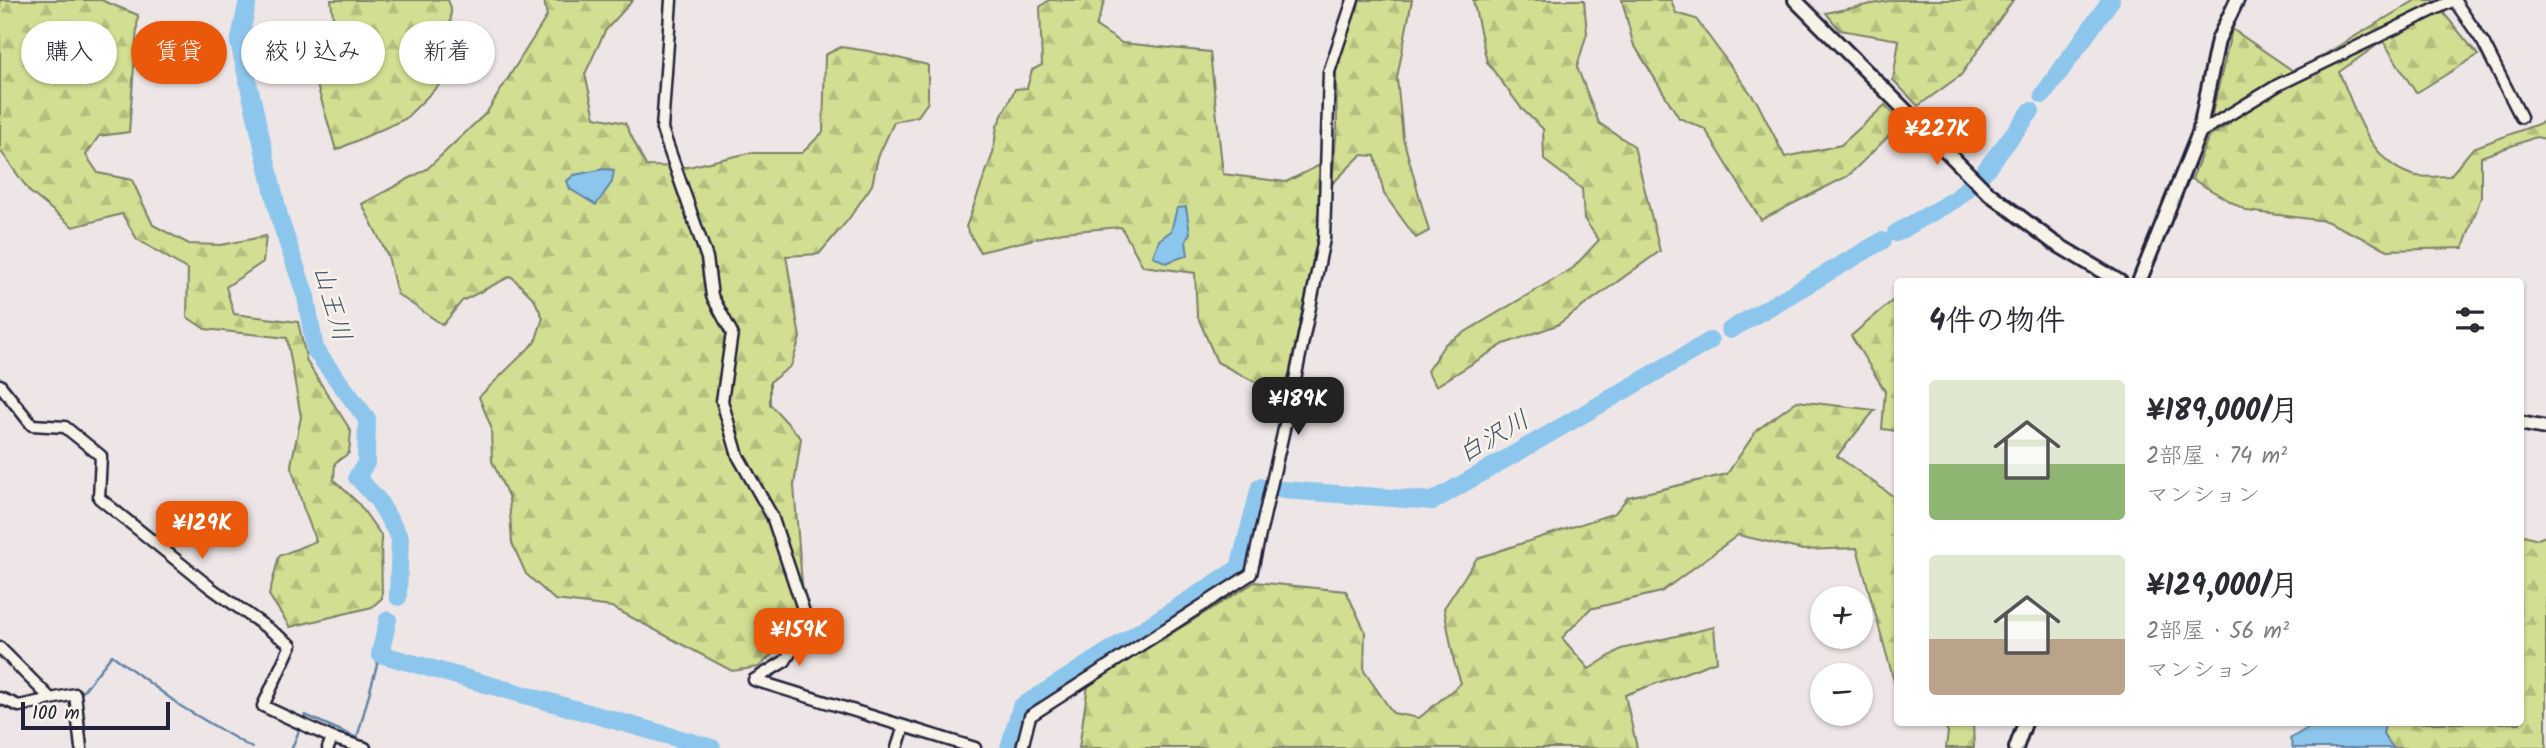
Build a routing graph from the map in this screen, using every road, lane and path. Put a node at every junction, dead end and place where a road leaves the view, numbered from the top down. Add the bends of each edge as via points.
1 (671, 0) edge
2 (1353, 0) edge
3 (1796, 0) edge
4 (2237, 0) edge
5 (2454, 0) edge
6 (2521, 117) dead end
7 (2199, 133) junction
8 (2113, 278) edge
9 (2141, 278) edge
10 (0, 385) edge
11 (2524, 423) edge
12 (2546, 428) edge
13 (0, 648) edge
14 (0, 698) edge
15 (51, 699) junction
16 (904, 726) junction
17 (2024, 726) edge
18 (330, 743) edge
19 (81, 748) edge
20 (365, 748) edge
21 (897, 748) edge
22 (975, 748) edge
23 (1022, 748) edge
24 (2016, 748) edge

1 - 16 street via 662,129 707,258 712,296 732,333 722,401 738,456 772,516 808,624 785,661 754,680
2 - 23 street via 1329,72 1324,239 1251,574 1030,716
3 - 8 street via 1986,191 2053,242
4 - 7 street via 2218,40
5 - 6 street via 2483,42
5 - 7 street via 2278,85
7 - 9 street
10 - 18 street via 32,425 65,427 101,456 99,498 290,645 263,706
11 - 12 street
13 - 15 street
14 - 15 street via 19,706
15 - 19 street via 75,694
16 - 21 street
16 - 22 street
17 - 24 street
18 - 20 street

